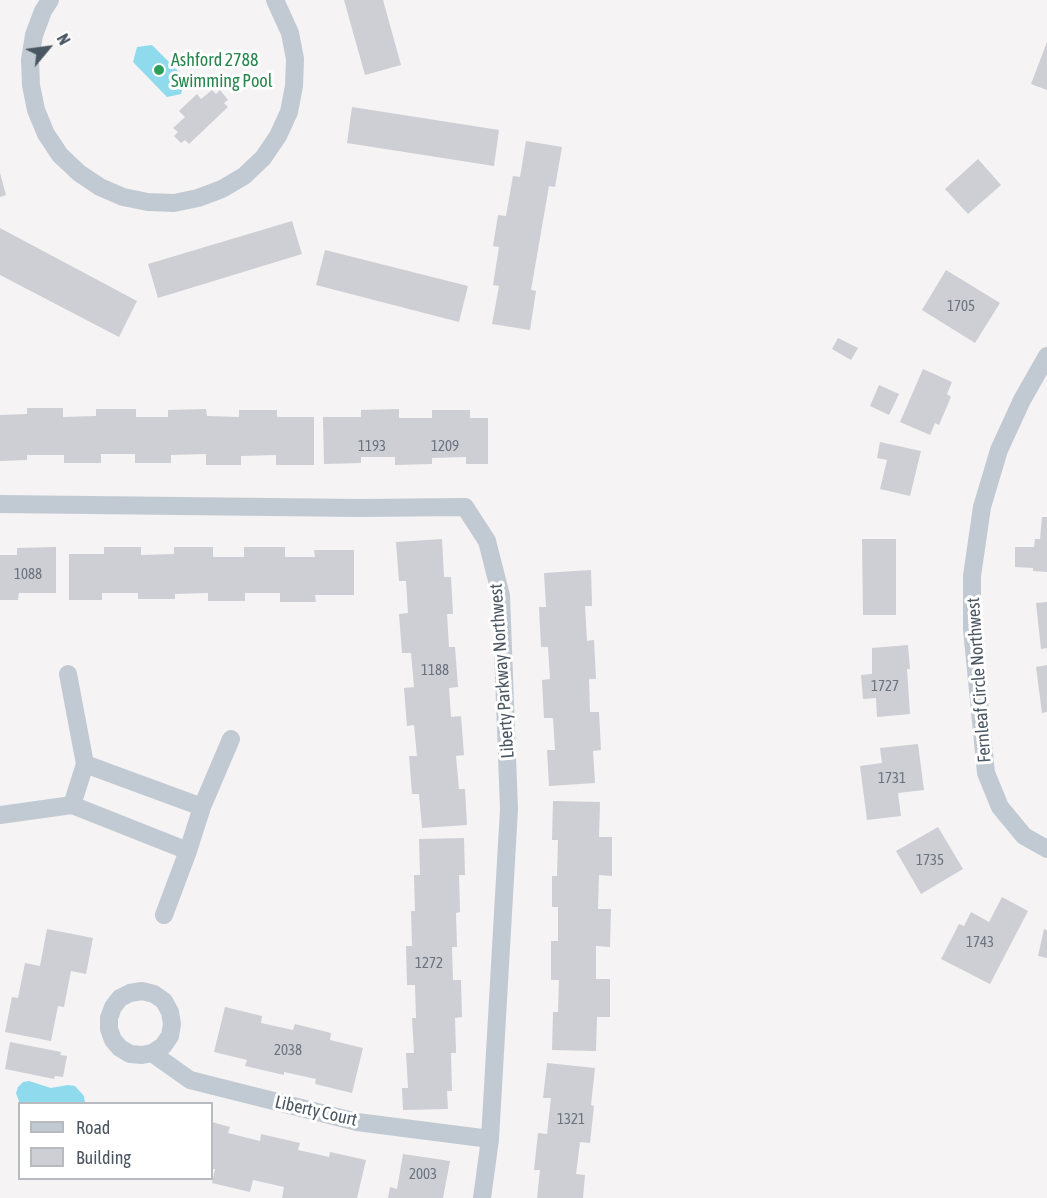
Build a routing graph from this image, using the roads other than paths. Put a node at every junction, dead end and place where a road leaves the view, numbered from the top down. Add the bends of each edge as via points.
1 (50, 0) edge
2 (275, 0) edge
3 (1047, 356) edge
4 (0, 504) edge
5 (68, 674) dead end
6 (231, 739) dead end
7 (86, 764) junction
8 (72, 805) junction
9 (202, 807) junction
10 (0, 815) edge
11 (1047, 849) edge
12 (188, 851) junction
13 (164, 915) dead end
14 (152, 1053) dead end
15 (490, 1139) junction
16 (482, 1198) edge

1 - 2 street via 34,35 30,60 34,102 46,134 66,161 100,187 132,199 174,203 222,189 244,176 278,136 291,104 295,59 290,33
3 - 11 street, Fernleaf Circle Northwest via 999,450 982,507 972,576 972,629 986,773 1000,807 1024,836
4 - 15 street, Liberty Parkway Northwest via 465,507 488,541 501,596 509,809
5 - 7 street
6 - 9 street
7 - 8 street
7 - 9 street
8 - 10 street
8 - 12 street
9 - 12 street
12 - 13 street
14 - 15 street, Liberty Court via 190,1080 357,1122
15 - 16 street, Liberty Parkway Northwest

